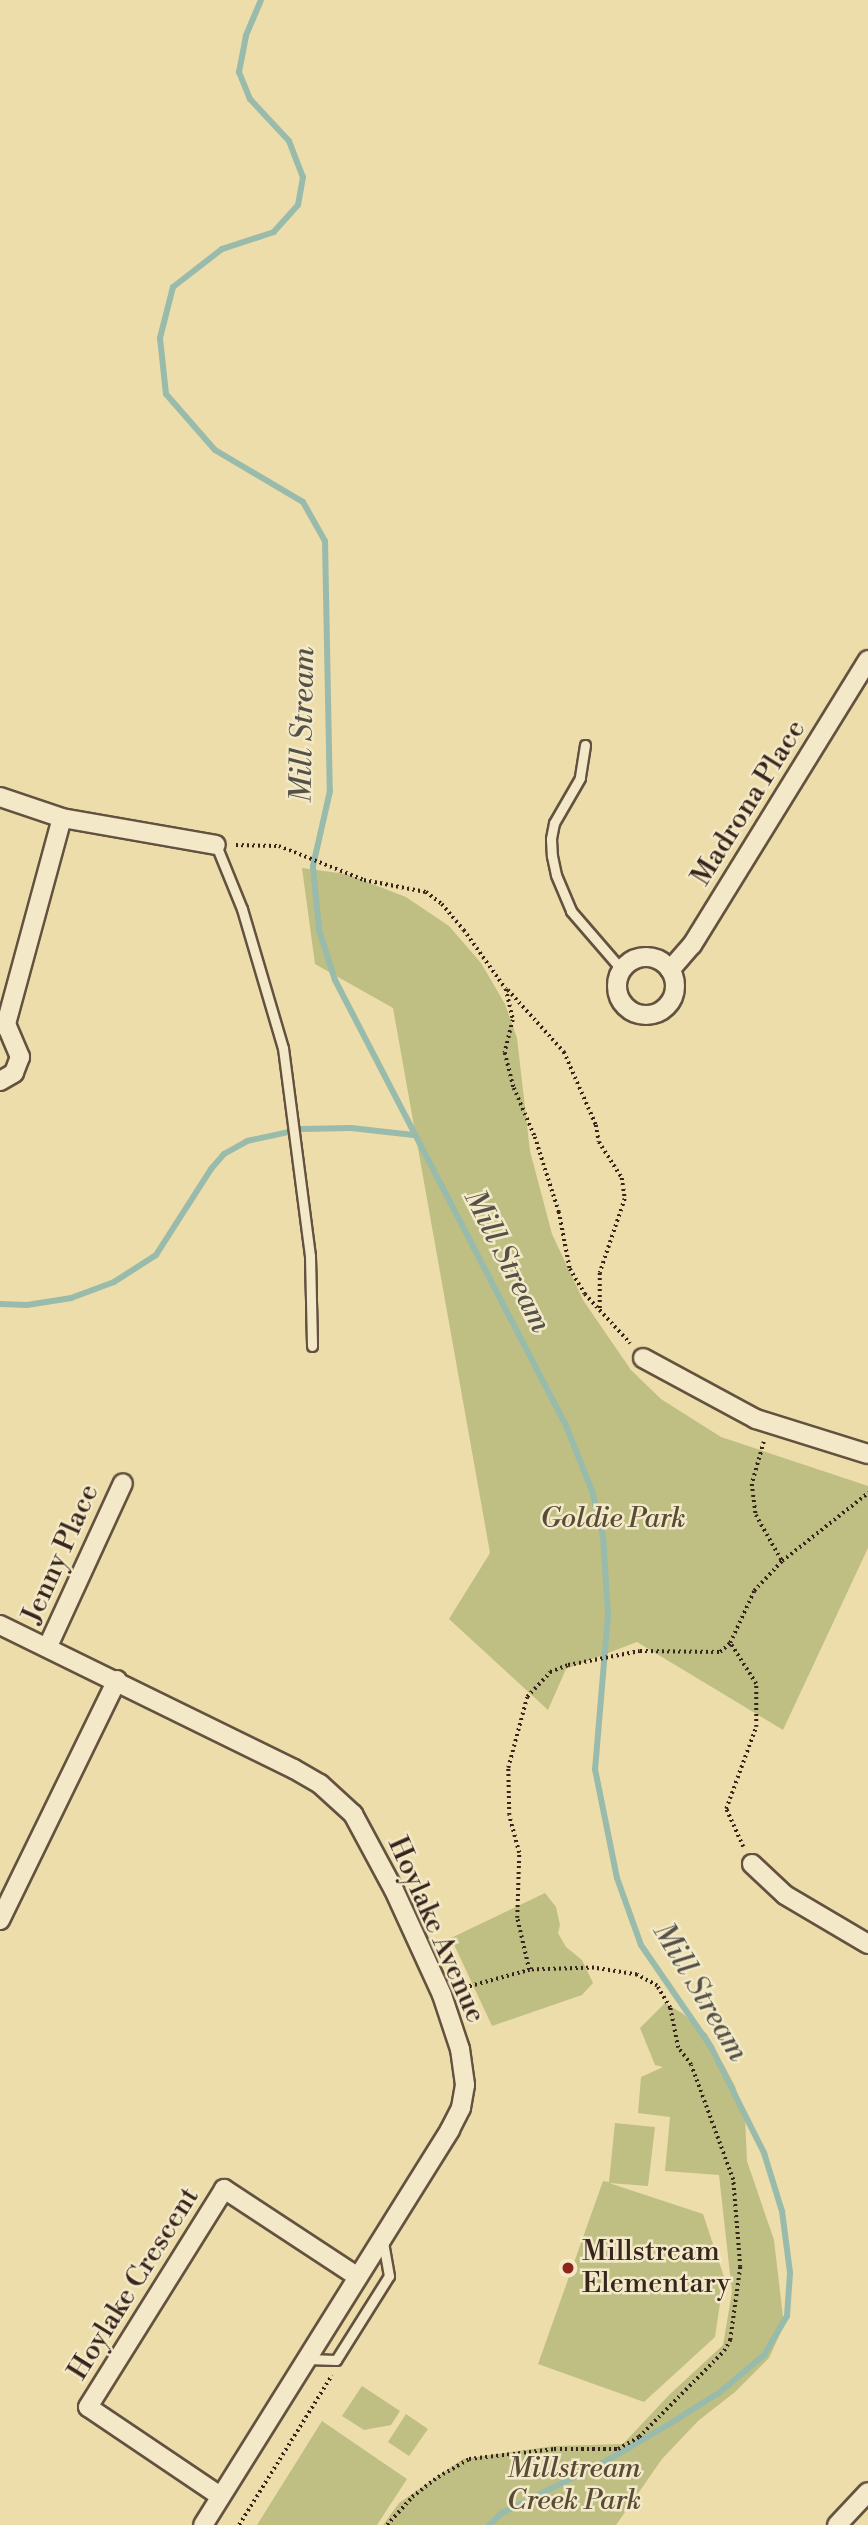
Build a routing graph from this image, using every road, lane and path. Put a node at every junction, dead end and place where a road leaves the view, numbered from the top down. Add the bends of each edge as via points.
1 (868, 660) edge
2 (862, 684) edge
3 (585, 746) dead end
4 (0, 797) edge
5 (62, 818) junction
6 (216, 845) junction
7 (622, 970) junction
8 (670, 970) junction
9 (506, 989) junction
10 (3, 1024) edge
11 (0, 1082) edge
12 (600, 1309) junction
13 (312, 1346) dead end
14 (643, 1358) joint
15 (771, 1424) junction
16 (868, 1454) edge
17 (123, 1483) dead end
18 (868, 1493) edge
19 (782, 1561) junction
20 (0, 1625) edge
21 (730, 1643) junction
22 (48, 1646) junction
23 (117, 1680) junction
24 (752, 1864) joint
25 (0, 1920) edge
26 (868, 1944) edge
27 (529, 1970) junction
28 (457, 1989) dead end
29 (383, 2238) junction
30 (358, 2277) junction
31 (307, 2359) junction
32 (336, 2360) junction
33 (868, 2492) edge
34 (220, 2496) junction
35 (202, 2525) edge
36 (239, 2525) edge
37 (387, 2525) edge
38 (836, 2525) edge

1 - 2 street, Madrona Place
2 - 8 street, Madrona Place via 692,944
3 - 7 lane via 580,778 555,823 552,856 571,911
4 - 5 street
5 - 6 street
5 - 10 street
6 - 9 path via 279,846 364,880 426,892 442,904
6 - 13 lane via 242,909 283,1048 310,1256
7 - 8 street via 632,960 646,957
7 - 8 street via 617,983 619,997 639,1015 653,1015 665,1008 675,983
9 - 12 path via 513,1020 505,1053 514,1088 559,1212 570,1269
9 - 12 path via 564,1052 599,1142 622,1178 625,1199 600,1273
10 - 11 street via 20,1058 13,1073
12 - 14 path
14 - 15 street
15 - 16 street
15 - 19 path via 752,1484 756,1515
17 - 22 street, Jenny Place
18 - 19 path
19 - 21 path via 754,1591
20 - 22 street, Hoylake Avenue
21 - 24 path via 756,1684 756,1727 726,1809
21 - 27 path via 720,1652 640,1651 568,1665 550,1672 527,1697 508,1768 509,1815 519,1853 517,1918
22 - 23 street, Hoylake Avenue
23 - 25 street
23 - 29 street, Hoylake Avenue via 320,1784 353,1814 394,1889 442,1994 460,2049 465,2085 450,2130
24 - 26 street via 785,1895
27 - 28 path
27 - 37 path via 594,1969 637,1975 657,1986 670,2008 678,2048 691,2065 733,2180 740,2267 730,2340 639,2437 618,2449 554,2449 469,2459 412,2497
29 - 30 street, Hoylake Avenue
29 - 32 lane via 389,2276
30 - 31 street, Hoylake Avenue
30 - 34 street, Hoylake Crescent via 225,2189 210,2212 88,2407
31 - 32 lane
31 - 34 street, Hoylake Avenue
32 - 36 path via 333,2374
33 - 38 street
34 - 35 street, Hoylake Avenue

